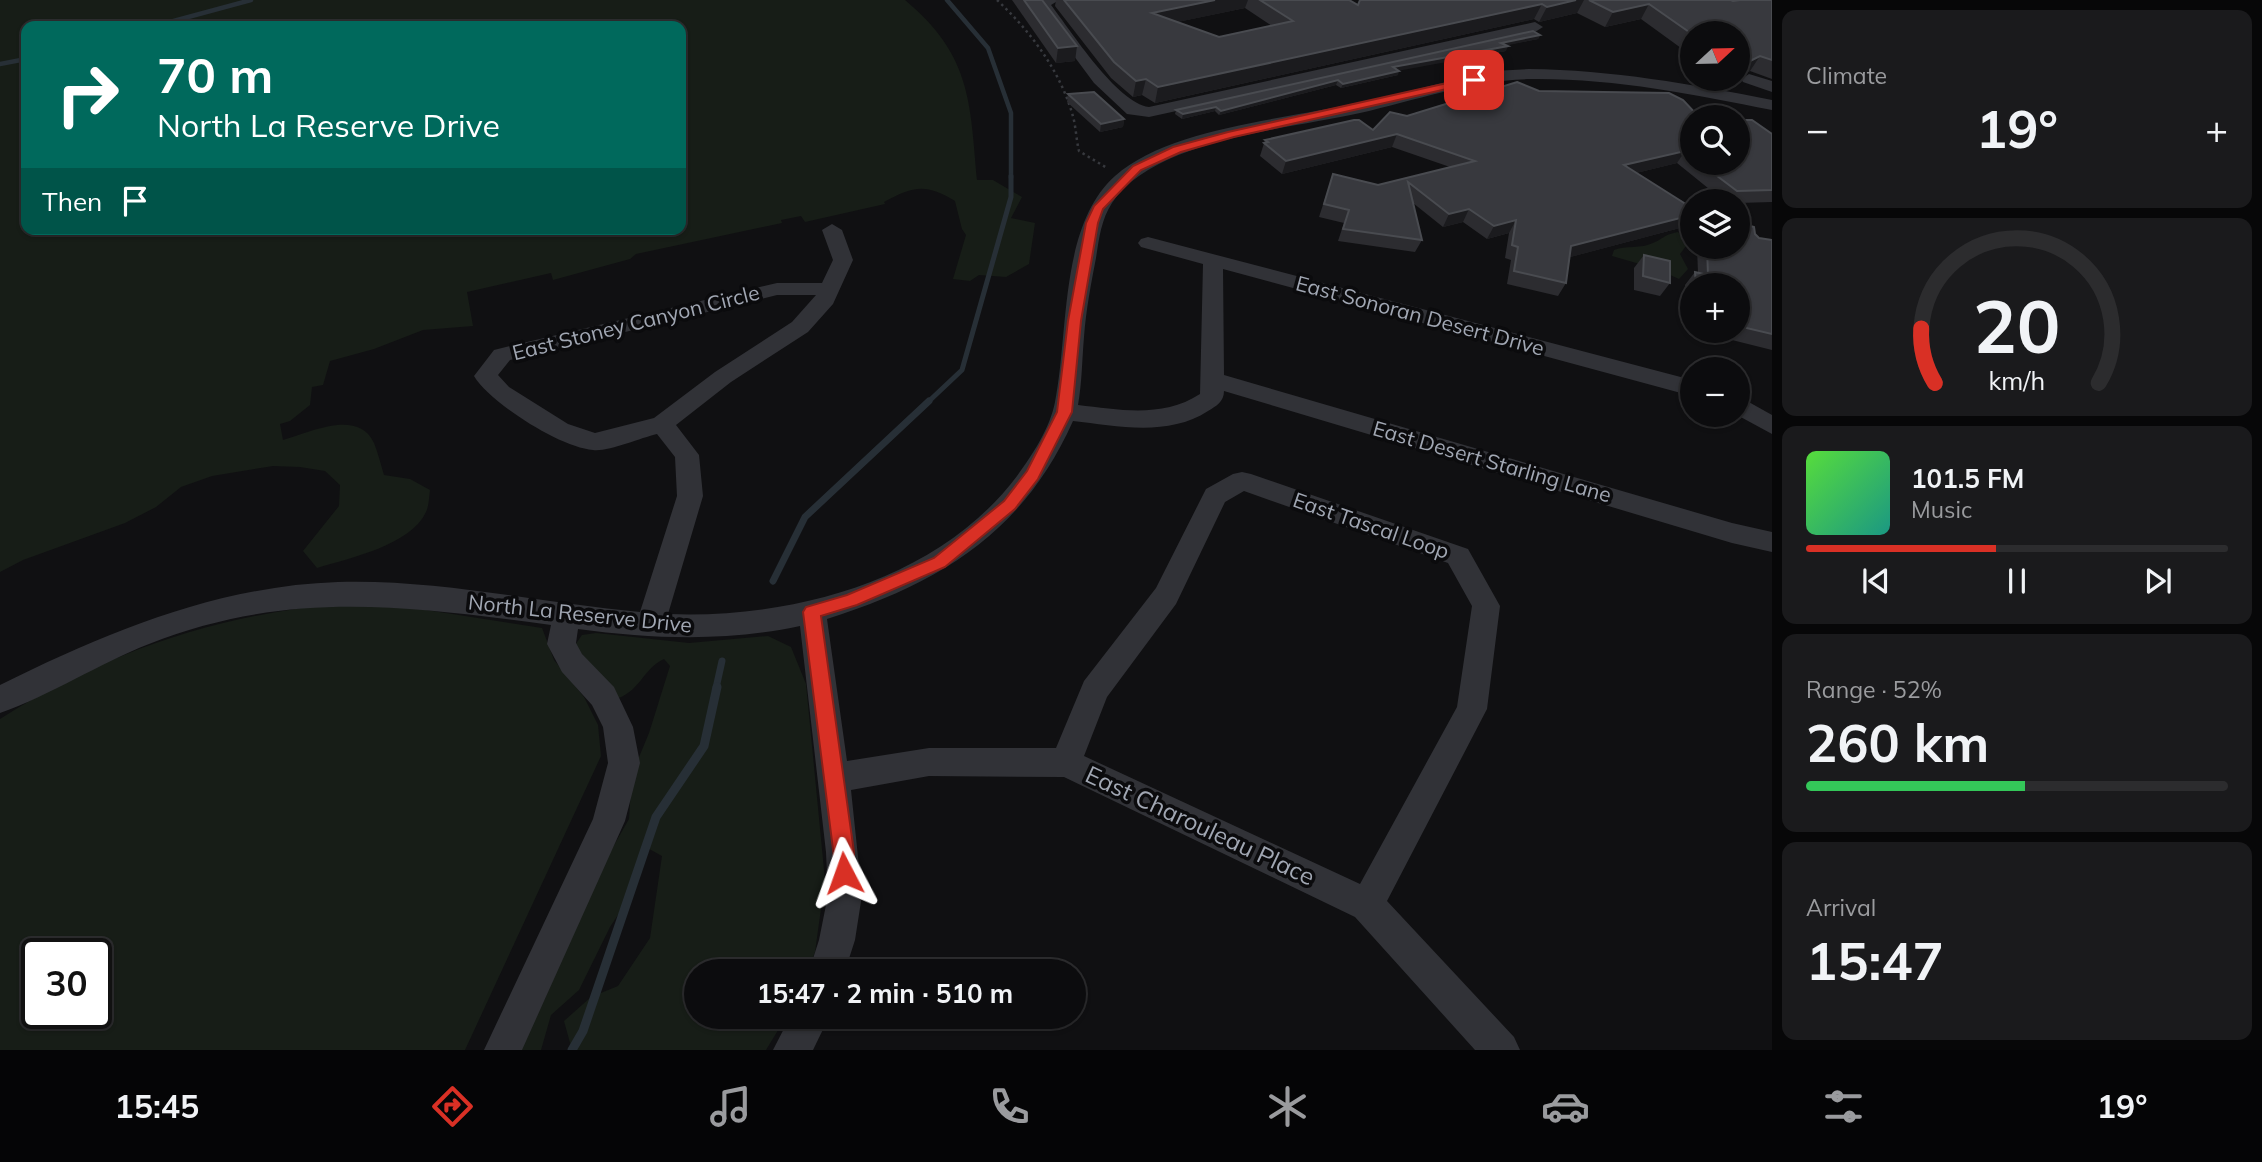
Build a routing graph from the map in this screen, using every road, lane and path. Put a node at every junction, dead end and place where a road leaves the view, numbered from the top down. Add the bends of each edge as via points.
1 (997, 0) edge
2 (1052, 0) edge
3 (1535, 27) edge
4 (1750, 80) edge
5 (1770, 103) edge
6 (1115, 170) dead end
7 (832, 230) dead end
8 (1148, 243) dead end
9 (1213, 261) junction
10 (827, 289) junction
11 (1213, 380) junction
12 (1680, 385) edge
13 (1065, 412) junction
14 (1750, 412) edge
15 (662, 424) junction
16 (1772, 426) edge
17 (1772, 542) edge
18 (812, 612) junction
19 (567, 616) junction
20 (651, 624) junction
21 (0, 700) edge
22 (1066, 763) junction
23 (834, 779) junction
24 (1367, 905) junction
25 (831, 959) edge
26 (804, 1029) edge
27 (503, 1050) edge
28 (792, 1050) edge
29 (1501, 1050) edge

1 - 6 path via 1029,32 1056,73 1073,117 1079,150
2 - 3 street via 1041,2 1100,80 1133,110 1149,111
4 - 5 street
5 - 13 street, North La Reserve Drive via 1589,74 1537,72 1454,84 1177,149 1137,168 1098,208 1074,321
7 - 10 street, East Stoney Canyon Circle via 843,260
8 - 9 street, East Sonoran Desert Drive
9 - 11 street
9 - 12 street, East Sonoran Desert Drive
10 - 15 street, East Stoney Canyon Circle via 822,304 800,327
10 - 15 street, East Stoney Canyon Circle via 777,289 502,355 485,376 501,393 558,430 594,442
11 - 13 street via 1212,397 1200,407 1163,420
11 - 17 street, East Desert Starling Lane
13 - 18 street, North La Reserve Drive via 1033,475 977,534 940,562
14 - 16 street
15 - 20 street via 687,455 690,496
18 - 20 street, North La Reserve Drive via 737,625
18 - 23 street
19 - 20 street, North La Reserve Drive
19 - 21 street, North La Reserve Drive via 422,596 287,597 149,631
19 - 27 street via 561,644 603,696 618,727 624,762 609,821
22 - 23 street, East Charouleau Place via 929,762
22 - 24 street, East Charouleau Place
22 - 24 street, East Tascal Loop via 1095,690 1166,596 1215,496 1242,481 1458,556 1486,606 1472,709
23 - 25 street via 845,895
24 - 29 street, East Charouleau Place
26 - 28 street

